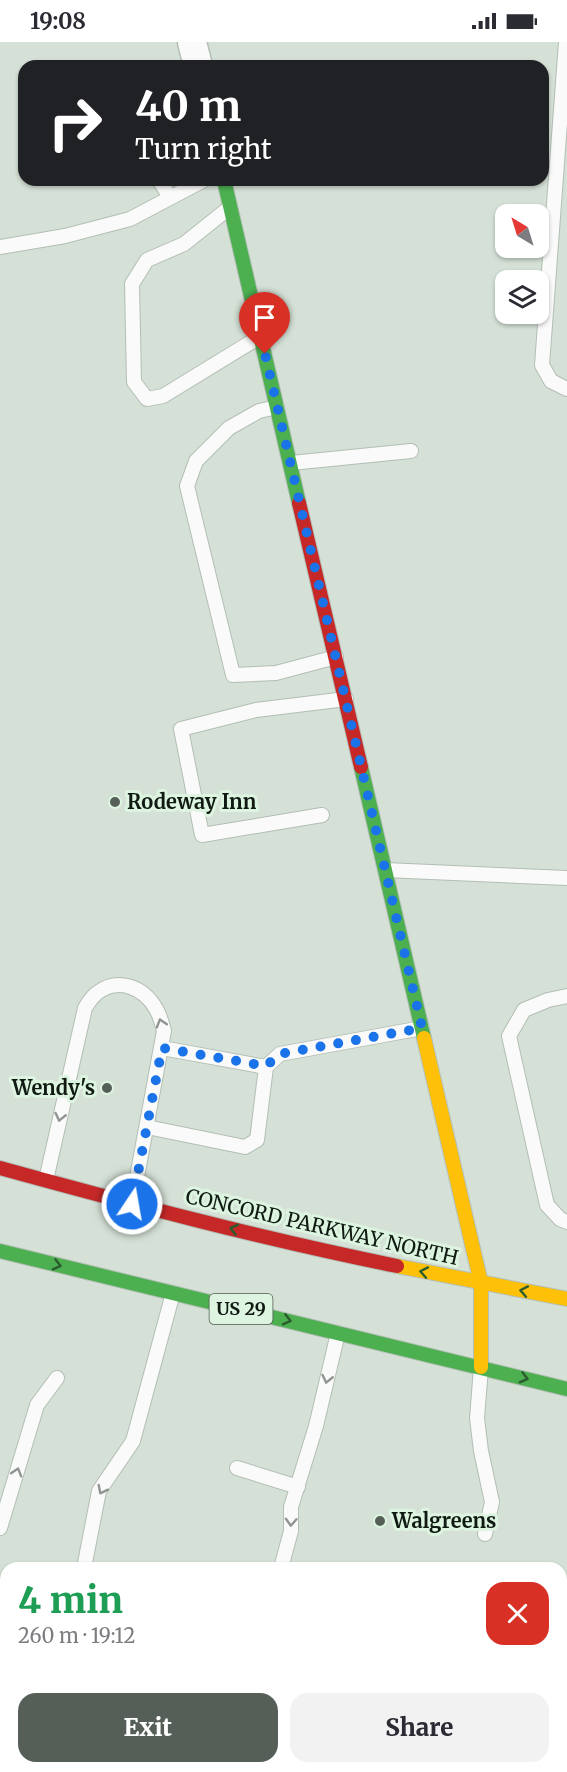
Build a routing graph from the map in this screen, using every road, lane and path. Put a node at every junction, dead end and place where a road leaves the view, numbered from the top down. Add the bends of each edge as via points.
1 (192, 42) edge
2 (566, 42) edge
3 (196, 60) edge
4 (163, 186) edge
5 (192, 186) edge
6 (226, 186) edge
7 (170, 197) junction
8 (231, 207) junction
9 (0, 247) edge
10 (261, 336) junction
11 (567, 389) edge
12 (277, 407) junction
13 (411, 451) dead end
14 (290, 463) junction
15 (336, 657) junction
16 (346, 699) junction
17 (322, 815) dead end
18 (385, 870) junction
19 (567, 878) edge
20 (567, 996) edge
21 (422, 1028) junction
22 (162, 1048) junction
23 (266, 1066) junction
24 (147, 1127) junction
25 (0, 1168) edge
26 (45, 1181) junction
27 (132, 1204) junction
28 (567, 1222) edge
29 (0, 1251) edge
30 (481, 1283) junction
31 (173, 1293) junction
32 (567, 1299) edge
33 (338, 1333) junction
34 (482, 1367) junction
35 (57, 1378) dead end
36 (567, 1389) edge
37 (237, 1468) dead end
38 (298, 1487) junction
39 (0, 1528) edge
40 (485, 1534) dead end
41 (85, 1562) edge
42 (282, 1562) edge
43 (567, 1684) edge
44 (567, 1692) edge

1 - 3 street
2 - 11 lane via 542,365 551,381
4 - 7 lane
5 - 7 lane
6 - 8 main road
7 - 9 lane via 130,219
8 - 10 main road
8 - 10 lane via 184,244 147,260 132,284 134,382 147,399 163,396
10 - 12 main road
12 - 14 main road
12 - 15 lane via 259,411 229,428 196,461 187,486 233,675 276,673
13 - 14 lane
14 - 15 main road
15 - 16 main road
16 - 17 lane via 256,710 181,729 201,835
16 - 18 main road
18 - 19 lane
18 - 21 main road
20 - 28 lane via 524,1010 509,1036 547,1205
21 - 23 lane via 280,1054
21 - 30 main road
22 - 23 lane
22 - 24 lane
22 -> 26 lane via 164,1031 157,1010 146,995 134,987 115,985 97,993 84,1008
23 - 24 lane via 257,1140 245,1147
24 - 27 lane
25 - 26 main road, CONCORD PARKWAY NORTH
26 - 27 main road, CONCORD PARKWAY NORTH
30 -> 27 main road, CONCORD PARKWAY NORTH via 327,1252
29 -> 31 main road, US 29
32 -> 30 main road, CONCORD PARKWAY NORTH
30 - 34 main road
31 -> 33 main road, US 29
31 -> 41 lane via 134,1441 99,1491
33 - 34 main road, US 29
33 -> 38 lane
34 -> 36 main road, US 29
34 - 40 lane via 477,1418 492,1502
39 -> 35 lane via 37,1405
37 - 38 lane
38 -> 42 lane
43 - 44 lane

